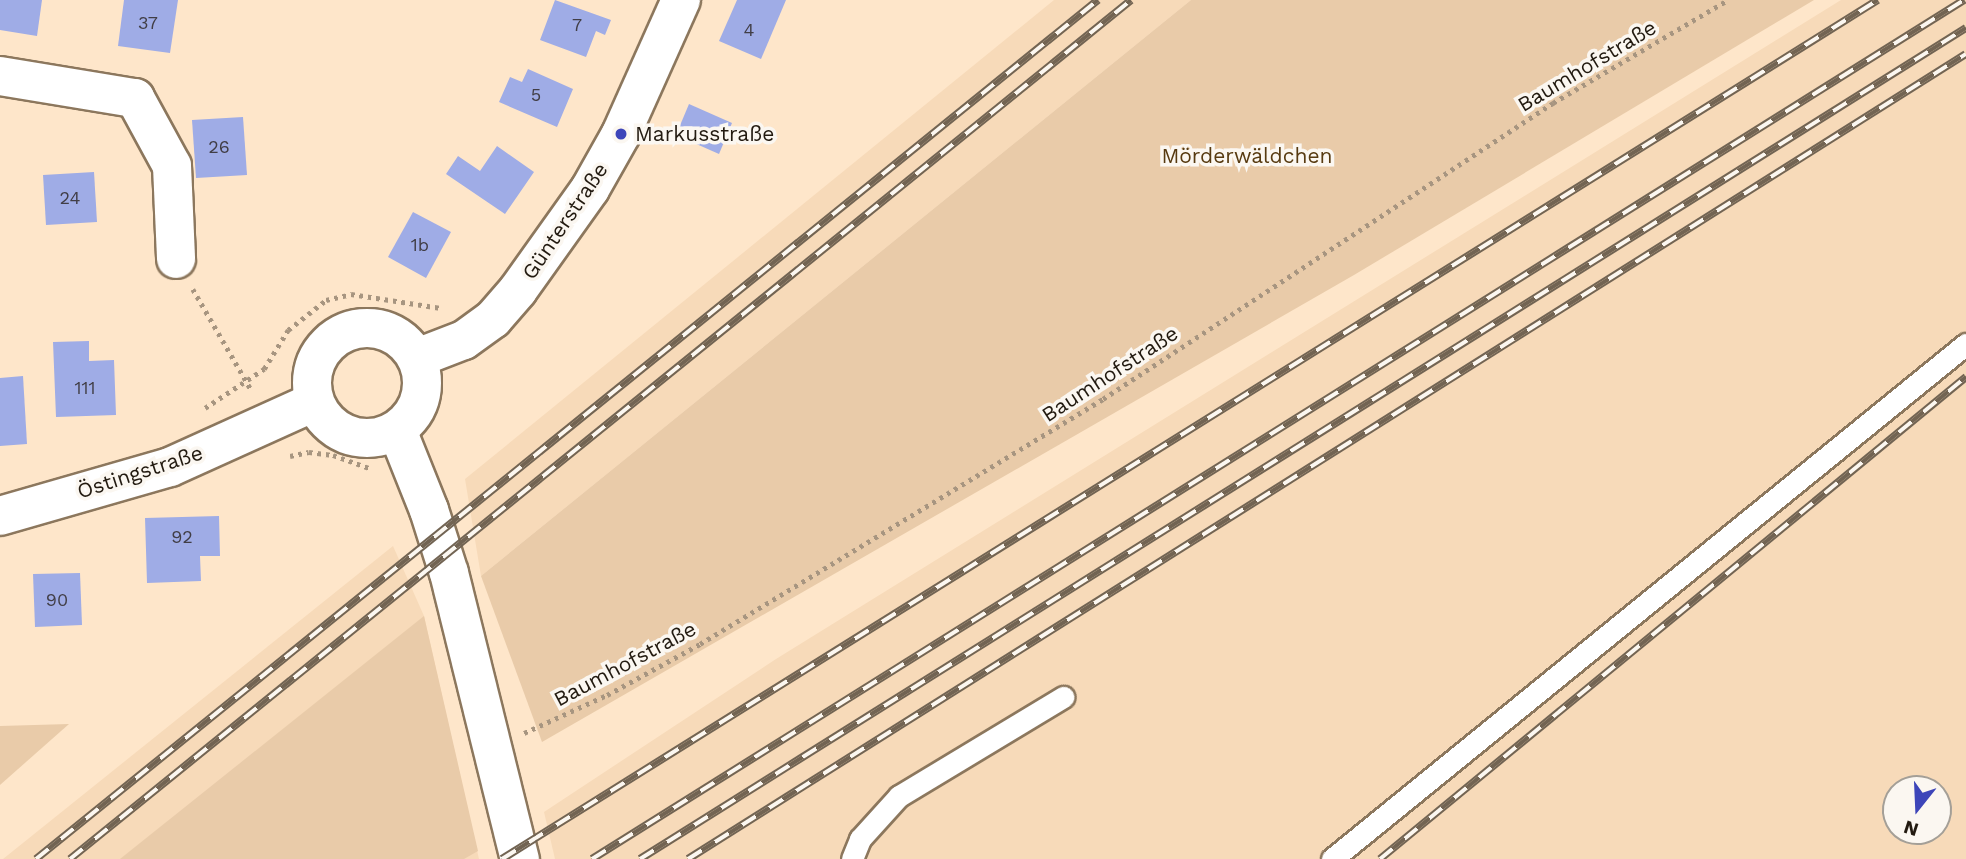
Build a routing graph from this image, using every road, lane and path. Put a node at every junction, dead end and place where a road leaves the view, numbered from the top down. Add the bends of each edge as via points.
1 (681, 0) edge
2 (1728, 0) edge
3 (0, 76) edge
4 (176, 259) joint
5 (464, 340) junction
6 (1966, 344) edge
7 (417, 358) junction
8 (246, 381) junction
9 (314, 402) junction
10 (270, 421) junction
11 (397, 430) junction
12 (374, 470) dead end
13 (0, 516) edge
14 (1063, 697) dead end
15 (493, 746) junction
16 (520, 859) edge
17 (852, 859) edge
18 (1332, 859) edge

1 - 5 street, Günterstraße via 642,90 590,188 518,290 493,319
2 - 15 path, Baumhofstraße via 1553,103 1103,399 724,630 607,695
3 - 4 street via 135,98 172,166
4 - 8 path
5 - 7 street, Günterstraße
5 - 8 path via 452,308 351,295 326,300 307,312 288,330 264,369
6 - 18 lane
7 - 9 street via 391,332 354,328 337,335 314,364
7 - 11 street via 423,390 410,419
8 - 10 path
9 - 10 street, Östingstraße
9 - 11 street via 334,428 349,435 373,437
10 - 12 path via 290,456 309,452 333,455
10 - 13 street, Östingstraße via 170,467
11 - 15 street via 449,573
14 - 17 lane via 899,796 860,839
15 - 16 street

